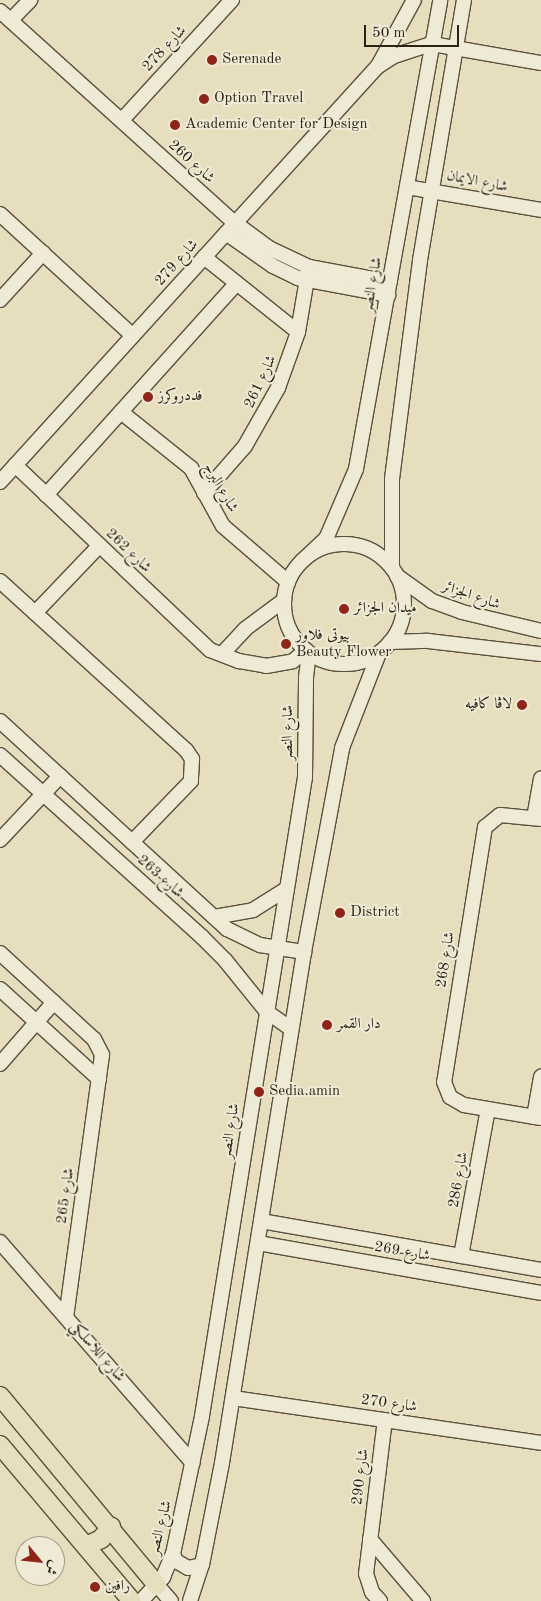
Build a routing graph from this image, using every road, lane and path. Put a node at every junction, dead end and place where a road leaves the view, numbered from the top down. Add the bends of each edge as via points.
1 (30, 0) edge
2 (232, 0) edge
3 (414, 0) edge
4 (440, 0) edge
5 (464, 0) edge
6 (0, 11) edge
7 (11, 20) junction
8 (432, 44) junction
9 (455, 49) junction
10 (541, 63) edge
11 (377, 67) junction
12 (122, 120) junction
13 (407, 187) junction
14 (433, 190) junction
15 (541, 210) edge
16 (0, 214) edge
17 (231, 228) junction
18 (43, 253) junction
19 (204, 257) junction
20 (308, 274) junction
21 (237, 283) junction
22 (389, 289) junction
23 (0, 300) edge
24 (298, 332) junction
25 (133, 336) junction
26 (121, 412) junction
27 (15, 465) junction
28 (0, 482) edge
29 (204, 492) junction
30 (46, 495) junction
31 (99, 546) junction
32 (302, 561) junction
33 (394, 572) junction
34 (0, 582) edge
35 (288, 582) junction
36 (284, 600) junction
37 (35, 613) junction
38 (541, 631) edge
39 (390, 642) junction
40 (307, 652) junction
41 (379, 653) junction
42 (222, 654) junction
43 (541, 654) edge
44 (0, 721) edge
45 (0, 755) edge
46 (60, 776) junction
47 (541, 779) edge
48 (43, 794) junction
49 (538, 818) edge
50 (0, 840) edge
51 (132, 842) junction
52 (287, 889) junction
53 (214, 917) junction
54 (277, 949) junction
55 (304, 952) junction
56 (0, 953) edge
57 (0, 989) edge
58 (54, 1002) junction
59 (267, 1012) junction
60 (36, 1022) junction
61 (292, 1029) junction
62 (0, 1064) edge
63 (541, 1077) edge
64 (99, 1079) junction
65 (488, 1109) junction
66 (538, 1117) edge
67 (261, 1221) junction
68 (0, 1242) edge
69 (258, 1243) junction
70 (462, 1256) junction
71 (541, 1270) edge
72 (541, 1292) edge
73 (66, 1317) junction
74 (0, 1396) edge
75 (233, 1398) junction
76 (385, 1420) junction
77 (541, 1443) edge
78 (0, 1445) edge
79 (193, 1463) junction
80 (112, 1527) junction
81 (370, 1539) junction
82 (86, 1546) junction
83 (173, 1554) junction
84 (202, 1565) junction
85 (157, 1585) junction
86 (132, 1601) edge
87 (141, 1601) edge
88 (171, 1601) edge
89 (190, 1601) edge
90 (380, 1601) edge
91 (422, 1601) edge

1 - 7 street
2 - 12 street, شارع 278
3 - 11 street, شارع 279
4 - 8 street, شارع النصر
5 - 9 street
6 - 7 street, شارع 260
7 - 12 street, شارع 260
8 - 9 street
8 - 11 street, شارع 279 via 394,56
8 - 13 street, شارع النصر
9 - 10 street
9 - 14 street
11 - 17 street, شارع 279
12 - 17 street, شارع 260
13 - 14 street, شارع الايمان
13 - 22 street, شارع النصر
14 - 15 street, شارع الايمان
14 - 33 street via 420,260 392,479
16 - 18 street
17 - 19 street, شارع 279
17 - 20 street, شارع 260
18 - 23 street
18 - 25 street
19 - 21 street
19 - 25 street, شارع 279
20 - 22 street, شارع 260
20 - 24 street, شارع 261
21 - 24 street
21 - 26 street
22 - 32 street, شارع النصر via 356,469 326,539
24 - 29 street, شارع 261 via 278,388 257,427 231,464
25 - 27 street, شارع 279
26 - 29 street, شارع البرج via 191,468
26 - 30 street
27 - 28 street, شارع 279
27 - 30 street, شارع 262
29 - 35 street, شارع البرج via 223,526
30 - 31 street, شارع 262
31 - 37 street
31 - 42 street, شارع 262 via 197,640
32 - 33 street via 316,551 348,544 380,555
32 - 35 street
33 - 38 street, شارع الجزائر via 432,601 462,612
33 - 39 street via 402,589 403,617
34 - 37 street
35 - 36 street
36 - 40 street via 286,619 293,636
36 - 42 street via 245,629
37 - 51 street via 186,750 192,759 191,781
39 - 41 street
39 - 43 street via 428,641
40 - 41 street via 326,661 344,664 362,661
40 - 42 street, شارع 262 via 293,661 266,666
40 - 52 street, شارع النصر via 305,777
41 - 55 street via 342,748
44 - 46 street, شارع 263
45 - 48 street, شارع 263
46 - 48 street
46 - 51 street, شارع 263
47 - 49 street, شارع 268
48 - 50 street
48 - 59 street, شارع 263 via 214,949
49 - 65 street, شارع 268 via 500,814 486,827 444,1082 450,1097 464,1105
51 - 53 street, شارع 263
52 - 53 street via 253,910
52 - 54 street, شارع النصر
53 - 54 street, شارع 263 via 243,939
54 - 55 street, شارع 263
54 - 59 street, شارع النصر
55 - 61 street
56 - 58 street, شارع 265
57 - 60 street
58 - 60 street
58 - 64 street, شارع 265 via 99,1046 102,1055
59 - 61 street, شارع 263
59 - 79 street, شارع النصر
60 - 62 street
60 - 64 street
61 - 67 street
63 - 66 street
64 - 73 street, شارع 265
65 - 66 street, شارع 268
65 - 70 street, شارع 286
67 - 69 street
67 - 70 street, شارع 269
68 - 73 street, شارع اللاسلكي
69 - 72 street, شارع 269
69 - 75 street
70 - 71 street, شارع 269
73 - 79 street, شارع اللاسلكي
74 - 80 main road
75 - 76 street, شارع 270
75 - 84 street
76 - 77 street, شارع 270
76 - 81 street, شارع 290
78 - 82 main road
79 - 83 street, شارع النصر
80 - 82 main road via 101,1539
80 - 85 main road
81 - 90 street, شارع 290 via 367,1583
81 - 91 street
82 - 86 main road
83 - 84 street via 176,1561 188,1568
83 - 85 street, شارع النصر
84 - 89 street
85 - 87 street, شارع النصر
85 - 88 street

